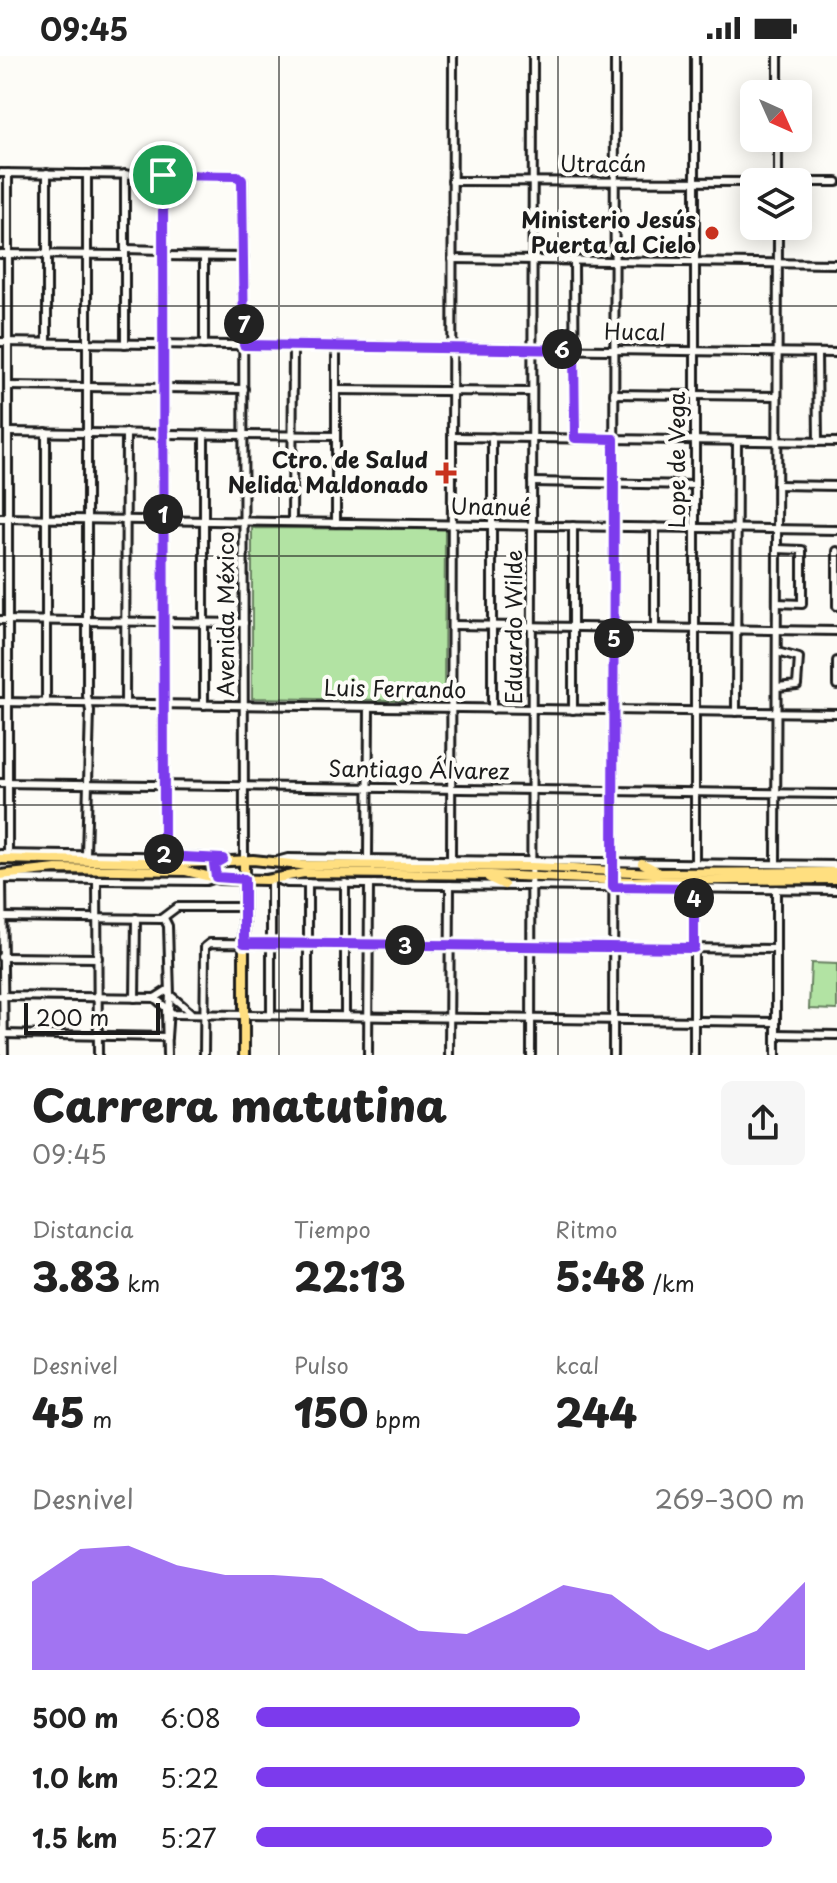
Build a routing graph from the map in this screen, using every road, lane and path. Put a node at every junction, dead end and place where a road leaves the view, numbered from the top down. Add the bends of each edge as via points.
1 (453, 56) edge
2 (533, 56) edge
3 (615, 56) edge
4 (695, 56) edge
5 (778, 56) edge
6 (778, 80) edge
7 (4, 173) edge
8 (47, 173) junction
9 (87, 174) junction
10 (125, 174) junction
11 (163, 175) junction
12 (452, 181) junction
13 (533, 181) junction
14 (615, 182) junction
15 (695, 182) junction
16 (740, 182) edge
17 (812, 182) edge
18 (837, 182) edge
19 (778, 240) edge
20 (125, 252) junction
21 (163, 253) junction
22 (4, 254) edge
23 (47, 254) junction
24 (87, 255) junction
25 (204, 257) junction
26 (244, 257) junction
27 (452, 259) junction
28 (533, 260) junction
29 (574, 261) junction
30 (615, 261) junction
31 (695, 262) junction
32 (778, 263) junction
33 (837, 264) edge
34 (4, 342) edge
35 (47, 343) junction
36 (87, 343) junction
37 (125, 344) junction
38 (163, 344) junction
39 (204, 345) junction
40 (244, 345) junction
41 (293, 346) junction
42 (336, 346) junction
43 (452, 348) junction
44 (532, 349) junction
45 (574, 350) junction
46 (614, 350) junction
47 (695, 351) junction
48 (777, 352) junction
49 (817, 353) junction
50 (837, 353) edge
51 (8, 386) junction
52 (87, 387) junction
53 (163, 388) junction
54 (244, 389) junction
55 (336, 390) junction
56 (452, 391) junction
57 (532, 392) junction
58 (614, 394) junction
59 (695, 395) junction
60 (777, 396) junction
61 (8, 432) junction
62 (46, 432) junction
63 (87, 432) junction
64 (126, 433) junction
65 (163, 433) junction
66 (204, 434) junction
67 (244, 434) junction
68 (292, 435) junction
69 (336, 436) junction
70 (452, 437) junction
71 (492, 437) junction
72 (532, 438) junction
73 (575, 438) junction
74 (614, 439) junction
75 (695, 440) junction
76 (737, 441) junction
77 (777, 441) junction
78 (818, 442) junction
79 (837, 442) edge
80 (532, 482) junction
81 (614, 483) junction
82 (695, 485) junction
83 (777, 485) junction
84 (837, 486) edge
85 (4, 518) edge
86 (46, 519) junction
87 (87, 520) junction
88 (125, 520) junction
89 (163, 521) junction
90 (204, 521) junction
91 (244, 522) junction
92 (292, 522) junction
93 (336, 523) junction
94 (452, 524) junction
95 (492, 525) junction
96 (532, 526) junction
97 (573, 526) junction
98 (614, 527) junction
99 (655, 527) junction
100 (695, 528) junction
101 (737, 528) junction
102 (777, 529) junction
103 (837, 530) edge
104 (777, 549) junction
105 (837, 551) edge
106 (777, 603) junction
107 (837, 606) edge
108 (4, 620) edge
109 (46, 621) junction
110 (87, 621) junction
111 (125, 622) junction
112 (164, 622) junction
113 (204, 623) junction
114 (244, 623) junction
115 (452, 625) junction
116 (492, 626) junction
117 (532, 626) junction
118 (573, 627) junction
119 (614, 628) junction
120 (655, 628) junction
121 (695, 629) junction
122 (737, 630) junction
123 (777, 630) junction
124 (837, 631) edge
125 (777, 652) junction
126 (837, 661) edge
127 (837, 685) edge
128 (777, 687) junction
129 (4, 702) edge
130 (46, 703) junction
131 (88, 703) junction
132 (125, 704) junction
133 (164, 704) junction
134 (204, 705) junction
135 (244, 705) junction
136 (369, 707) junction
137 (451, 708) junction
138 (492, 709) junction
139 (532, 709) junction
140 (573, 710) junction
141 (614, 710) junction
142 (695, 711) junction
143 (736, 712) junction
144 (777, 712) junction
145 (837, 713) edge
146 (4, 783) edge
147 (88, 783) junction
148 (164, 785) junction
149 (244, 786) junction
150 (368, 788) junction
151 (451, 789) junction
152 (532, 790) junction
153 (614, 791) junction
154 (695, 792) junction
155 (777, 794) junction
156 (837, 794) edge
157 (3, 855) edge
158 (86, 855) junction
159 (164, 856) junction
160 (23, 857) junction
161 (223, 859) junction
162 (368, 859) junction
163 (244, 860) junction
164 (451, 860) junction
165 (212, 861) junction
166 (271, 861) junction
167 (642, 863) junction
168 (695, 863) junction
169 (532, 864) junction
170 (776, 864) junction
171 (837, 865) edge
172 (613, 866) junction
173 (837, 872) edge
174 (690, 873) junction
175 (448, 874) junction
176 (1, 877) edge
177 (24, 877) junction
178 (219, 879) junction
179 (244, 879) junction
180 (273, 879) junction
181 (837, 879) edge
182 (97, 880) junction
183 (532, 882) junction
184 (308, 883) junction
185 (345, 883) junction
186 (369, 884) junction
187 (613, 884) junction
188 (450, 885) junction
189 (504, 885) junction
190 (694, 888) junction
191 (776, 889) junction
192 (837, 890) edge
193 (244, 907) junction
194 (1, 917) edge
195 (97, 918) junction
196 (136, 918) junction
197 (164, 918) junction
198 (244, 943) junction
199 (271, 943) junction
200 (308, 943) junction
201 (345, 944) junction
202 (368, 944) junction
203 (450, 945) junction
204 (532, 946) junction
205 (613, 947) junction
206 (694, 948) junction
207 (776, 949) junction
208 (1, 957) edge
209 (98, 958) junction
210 (169, 990) junction
211 (2, 996) edge
212 (98, 997) junction
213 (135, 998) junction
214 (155, 998) junction
215 (168, 1011) junction
216 (190, 1012) junction
217 (205, 1012) junction
218 (244, 1013) junction
219 (271, 1014) junction
220 (308, 1014) junction
221 (345, 1015) junction
222 (368, 1015) junction
223 (450, 1016) junction
224 (532, 1018) junction
225 (613, 1019) junction
226 (694, 1020) junction
227 (776, 1022) junction
228 (2, 1034) edge
229 (776, 1034) junction
230 (837, 1035) edge
231 (98, 1036) junction
232 (167, 1037) junction
233 (4, 1055) edge
234 (98, 1055) edge
235 (167, 1055) edge
236 (204, 1055) edge
237 (244, 1055) edge
238 (368, 1055) edge
239 (449, 1055) edge
240 (531, 1055) edge
241 (613, 1055) edge
242 (694, 1055) edge
243 (776, 1055) edge

1 - 12 street
2 - 13 street, Eduardo Wilde
3 - 14 street
4 - 15 street, Lope de Vega
5 - 6 street
7 - 8 street
7 - 22 street
8 - 9 street
8 - 23 street
9 - 10 street
9 - 24 street
10 - 11 street
10 - 20 street
11 - 21 street
11 - 26 street, Avenida México via 241,177
12 - 13 street, Utracán
12 - 27 street
13 - 14 street, Utracán
13 - 28 street, Eduardo Wilde
14 - 15 street, Utracán
14 - 30 street
15 - 16 street, Utracán
15 - 31 street, Lope de Vega
17 - 18 street
19 - 32 street
20 - 21 street
20 - 24 street
20 - 37 street
21 - 25 street
21 - 38 street
22 - 23 street
22 - 34 street
23 - 24 street
23 - 35 street
24 - 36 street
25 - 26 street
25 - 39 street
26 - 40 street, Avenida México
27 - 28 street
27 - 43 street
28 - 29 street
28 - 44 street, Eduardo Wilde
29 - 30 street
29 - 45 street
30 - 31 street
30 - 46 street
31 - 32 street
31 - 47 street, Lope de Vega
32 - 33 street
32 - 48 street
34 - 35 street, Hucal
34 - 51 street
35 - 36 street, Hucal
36 - 37 street, Hucal
36 - 52 street
37 - 38 street, Hucal
38 - 39 street, Hucal
38 - 53 street
39 - 40 street, Hucal
40 - 41 street, Hucal
40 - 54 street, Avenida México
41 - 42 street, Hucal
41 - 68 street
42 - 43 street, Hucal
42 - 55 street
43 - 44 street, Hucal
43 - 56 street
44 - 45 street, Hucal
44 - 57 street, Eduardo Wilde
45 - 46 street, Hucal
45 - 73 street
46 - 47 street, Hucal
46 - 58 street
47 - 48 street, Hucal
47 - 59 street, Lope de Vega
48 - 49 street, Hucal
48 - 60 street
49 - 50 street, Hucal
49 - 78 street
51 - 52 street
51 - 61 street
52 - 53 street
52 - 63 street
53 - 54 street
53 - 65 street
54 - 67 street, Avenida México
55 - 56 street
55 - 69 street
56 - 57 street
56 - 70 street
57 - 72 street, Eduardo Wilde
58 - 59 street
58 - 74 street
59 - 60 street
59 - 75 street, Lope de Vega
60 - 77 street
61 - 62 street
61 - 85 street
62 - 63 street
62 - 86 street
63 - 64 street
63 - 87 street
64 - 65 street
64 - 88 street
65 - 66 street
65 - 89 street
66 - 67 street
66 - 90 street
67 - 68 street
67 - 91 street, Avenida México
68 - 69 street
68 - 92 street
69 - 93 street
70 - 71 street
70 - 94 street
71 - 72 street
71 - 95 street
72 - 73 street
72 - 80 street, Eduardo Wilde
73 - 74 street
74 - 75 street
74 - 81 street
75 - 76 street
75 - 82 street, Lope de Vega
76 - 77 street
76 - 101 street
77 - 78 street
77 - 83 street
78 - 79 street
80 - 81 street
80 - 96 street, Eduardo Wilde
81 - 82 street
81 - 98 street
82 - 100 street, Lope de Vega
83 - 84 street
83 - 102 street
85 - 86 street, Unanué
85 - 108 street
86 - 87 street, Unanué
86 - 109 street
87 - 88 street, Unanué
87 - 110 street
88 - 89 street, Unanué
88 - 111 street
89 - 90 street, Unanué
89 - 112 street
90 - 91 street, Unanué
90 - 113 street
91 - 92 street, Unanué
91 - 114 street, Avenida México
92 - 93 street, Unanué
93 - 94 street, Unanué
94 - 95 street, Unanué
94 - 115 street
95 - 96 street, Unanué
95 - 116 street
96 - 97 street, Unanué
96 - 117 street, Eduardo Wilde
97 - 98 street, Unanué
97 - 118 street
98 - 99 street, Unanué
98 - 119 street
99 - 100 street, Unanué
99 - 120 street
100 - 101 street, Unanué
100 - 121 street, Lope de Vega
101 - 102 street, Unanué
101 - 122 street
102 - 103 street, Unanué
102 - 104 street
104 - 106 street
104 - 106 street via 802,550 802,604
105 - 107 street
106 - 123 street
108 - 109 street
108 - 129 street
109 - 110 street
109 - 130 street
110 - 111 street
110 - 131 street
111 - 112 street
111 - 132 street
112 - 113 street
112 - 133 street
113 - 114 street
113 - 134 street
114 - 135 street, Avenida México
115 - 116 street
115 - 137 street
116 - 117 street
116 - 138 street
117 - 118 street
117 - 139 street, Eduardo Wilde
118 - 119 street
118 - 140 street
119 - 120 street
119 - 141 street
120 - 121 street
121 - 122 street
121 - 142 street, Lope de Vega
122 - 123 street
122 - 143 street
123 - 124 street
123 - 125 street
125 - 128 street
125 - 128 street via 797,654 799,670 797,685
126 - 127 street
128 - 144 street
129 - 130 street, Luis Ferrando
129 - 146 street
130 - 131 street, Luis Ferrando
131 - 132 street, Luis Ferrando
131 - 147 street
132 - 133 street, Luis Ferrando
133 - 134 street, Luis Ferrando
133 - 148 street
134 - 135 street, Luis Ferrando
135 - 136 street, Luis Ferrando
135 - 149 street, Avenida México
136 - 137 street, Luis Ferrando
136 - 150 street
137 - 138 street, Luis Ferrando
137 - 151 street
138 - 139 street, Luis Ferrando
139 - 140 street, Luis Ferrando
139 - 152 street, Eduardo Wilde
140 - 141 street, Luis Ferrando
141 - 142 street, Luis Ferrando
141 - 153 street
142 - 143 street, Luis Ferrando
142 - 154 street, Lope de Vega
143 - 144 street, Luis Ferrando
144 - 145 street, Luis Ferrando
144 - 155 street
146 - 147 street, Santiago Álvarez
146 - 157 street
147 - 148 street, Santiago Álvarez
147 - 158 street
148 - 149 street, Santiago Álvarez
148 - 159 street
149 - 150 street, Santiago Álvarez
149 - 163 street, Avenida México
150 - 151 street, Santiago Álvarez
150 - 162 street
151 - 152 street, Santiago Álvarez
151 - 164 street
152 - 153 street, Santiago Álvarez
152 - 169 street, Eduardo Wilde
153 - 154 street, Santiago Álvarez
153 - 172 street
154 - 155 street, Santiago Álvarez
154 - 168 street, Lope de Vega
155 - 156 street, Santiago Álvarez
155 - 170 street
157 - 160 main road
158 - 159 street
158 - 160 street
159 - 165 street
160 - 165 main road
160 - 177 main road via 31,867
161 - 163 main road
161 - 165 main road
161 - 178 main road via 213,869
162 - 164 street
162 - 166 street
163 - 166 main road
163 - 179 main road, Avenida México
164 - 169 street
166 - 169 main road
166 - 180 main road via 276,869
167 - 168 street
167 - 172 street
167 - 174 main road via 655,870
168 - 170 street
169 - 172 main road
169 - 183 street, Eduardo Wilde
170 - 171 street
172 - 174 main road
172 - 187 street
173 - 174 main road
175 - 180 main road via 304,873
175 - 183 main road
175 - 189 main road via 490,878
176 - 177 main road
176 - 194 street
177 - 178 main road via 56,869 186,871
177 - 182 street
178 - 179 main road
178 - 182 street
179 - 180 main road
179 - 193 main road, Avenida México
180 - 184 street
180 - 199 street
181 - 187 main road
182 - 195 street
183 - 187 main road
183 - 189 street
183 - 204 street, Eduardo Wilde
184 - 185 street
184 - 200 street
185 - 186 street
185 - 201 street
186 - 188 street
186 - 202 street
187 - 190 street
187 - 205 street
188 - 189 street
188 - 203 street
190 - 191 street
190 - 206 street
191 - 192 street
191 - 207 street
193 - 197 street via 178,907
193 - 198 main road, Avenida México
194 - 195 street
194 - 208 street
195 - 196 street
195 - 209 street
196 - 197 street
196 - 213 street
197 - 210 street
198 - 199 street
198 - 217 street via 206,945
198 - 218 main road, Avenida México
199 - 200 street
199 - 219 street
200 - 201 street
200 - 220 street
201 - 202 street
201 - 221 street
202 - 203 street
202 - 222 street
203 - 204 street
203 - 223 street
204 - 205 street
204 - 224 street, Eduardo Wilde
205 - 206 street
205 - 225 street
206 - 207 street
206 - 226 street
207 - 227 street
208 - 209 street
208 - 211 street
209 - 212 street
210 - 214 street
210 - 215 street
210 - 216 street
211 - 212 street
211 - 228 street
212 - 213 street
212 - 231 street
213 - 214 street
214 - 215 street
215 - 216 street
215 - 232 street
216 - 217 street
217 - 218 street
217 - 236 street
218 - 219 street
218 - 237 main road, Avenida México
219 - 220 street
220 - 221 street
221 - 222 street
222 - 223 street
222 - 238 street
223 - 224 street
223 - 239 street
224 - 225 street
224 - 240 street, Eduardo Wilde
225 - 226 street
225 - 241 street
226 - 227 street
226 - 242 street
227 - 229 street
228 - 231 street
228 - 233 street
229 - 230 street
229 - 243 street
231 - 232 street
231 - 234 street
232 - 235 street

